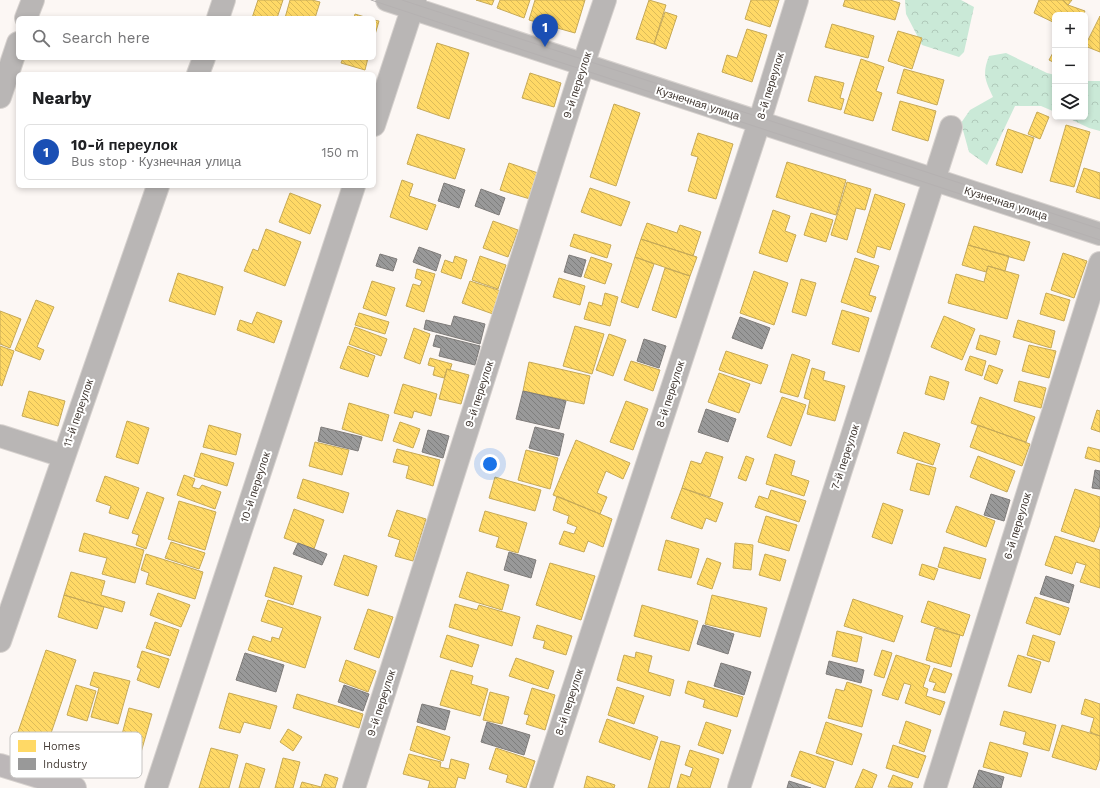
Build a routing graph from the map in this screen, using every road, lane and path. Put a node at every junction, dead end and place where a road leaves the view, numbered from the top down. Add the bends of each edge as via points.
1 (32, 0) edge
2 (224, 0) edge
3 (387, 0) edge
4 (605, 0) edge
5 (797, 0) edge
6 (414, 4) edge
7 (27, 16) edge
8 (219, 16) edge
9 (16, 49) edge
10 (203, 60) edge
11 (583, 65) junction
12 (199, 72) edge
13 (0, 97) edge
14 (376, 119) edge
15 (759, 123) junction
16 (951, 127) dead end
17 (934, 179) junction
18 (157, 188) edge
19 (353, 188) edge
20 (1100, 234) edge
21 (1100, 264) edge
22 (0, 436) edge
23 (63, 456) junction
24 (0, 641) edge
25 (0, 765) edge
26 (10, 768) edge
27 (42, 778) edge
28 (75, 788) edge
29 (156, 788) edge
30 (354, 788) edge
31 (541, 788) edge
32 (739, 788) edge
33 (935, 788) edge

1 - 7 street
2 - 8 street
3 - 6 street, Кузнечная улица
4 - 11 street, 9-й переулок
5 - 15 street, 8-й переулок
6 - 11 street, Кузнечная улица
6 - 14 street
9 - 13 street
10 - 12 street
11 - 15 street, Кузнечная улица
11 - 30 street, 9-й переулок
15 - 17 street, Кузнечная улица
15 - 31 street, 8-й переулок
16 - 17 street, 7-й переулок
17 - 20 street, Кузнечная улица
17 - 32 street, 7-й переулок
18 - 23 street, 11-й переулок
19 - 29 street, 10-й переулок
21 - 33 street, 6-й переулок
22 - 23 street
23 - 24 street, 11-й переулок
25 - 26 main road
27 - 28 main road

